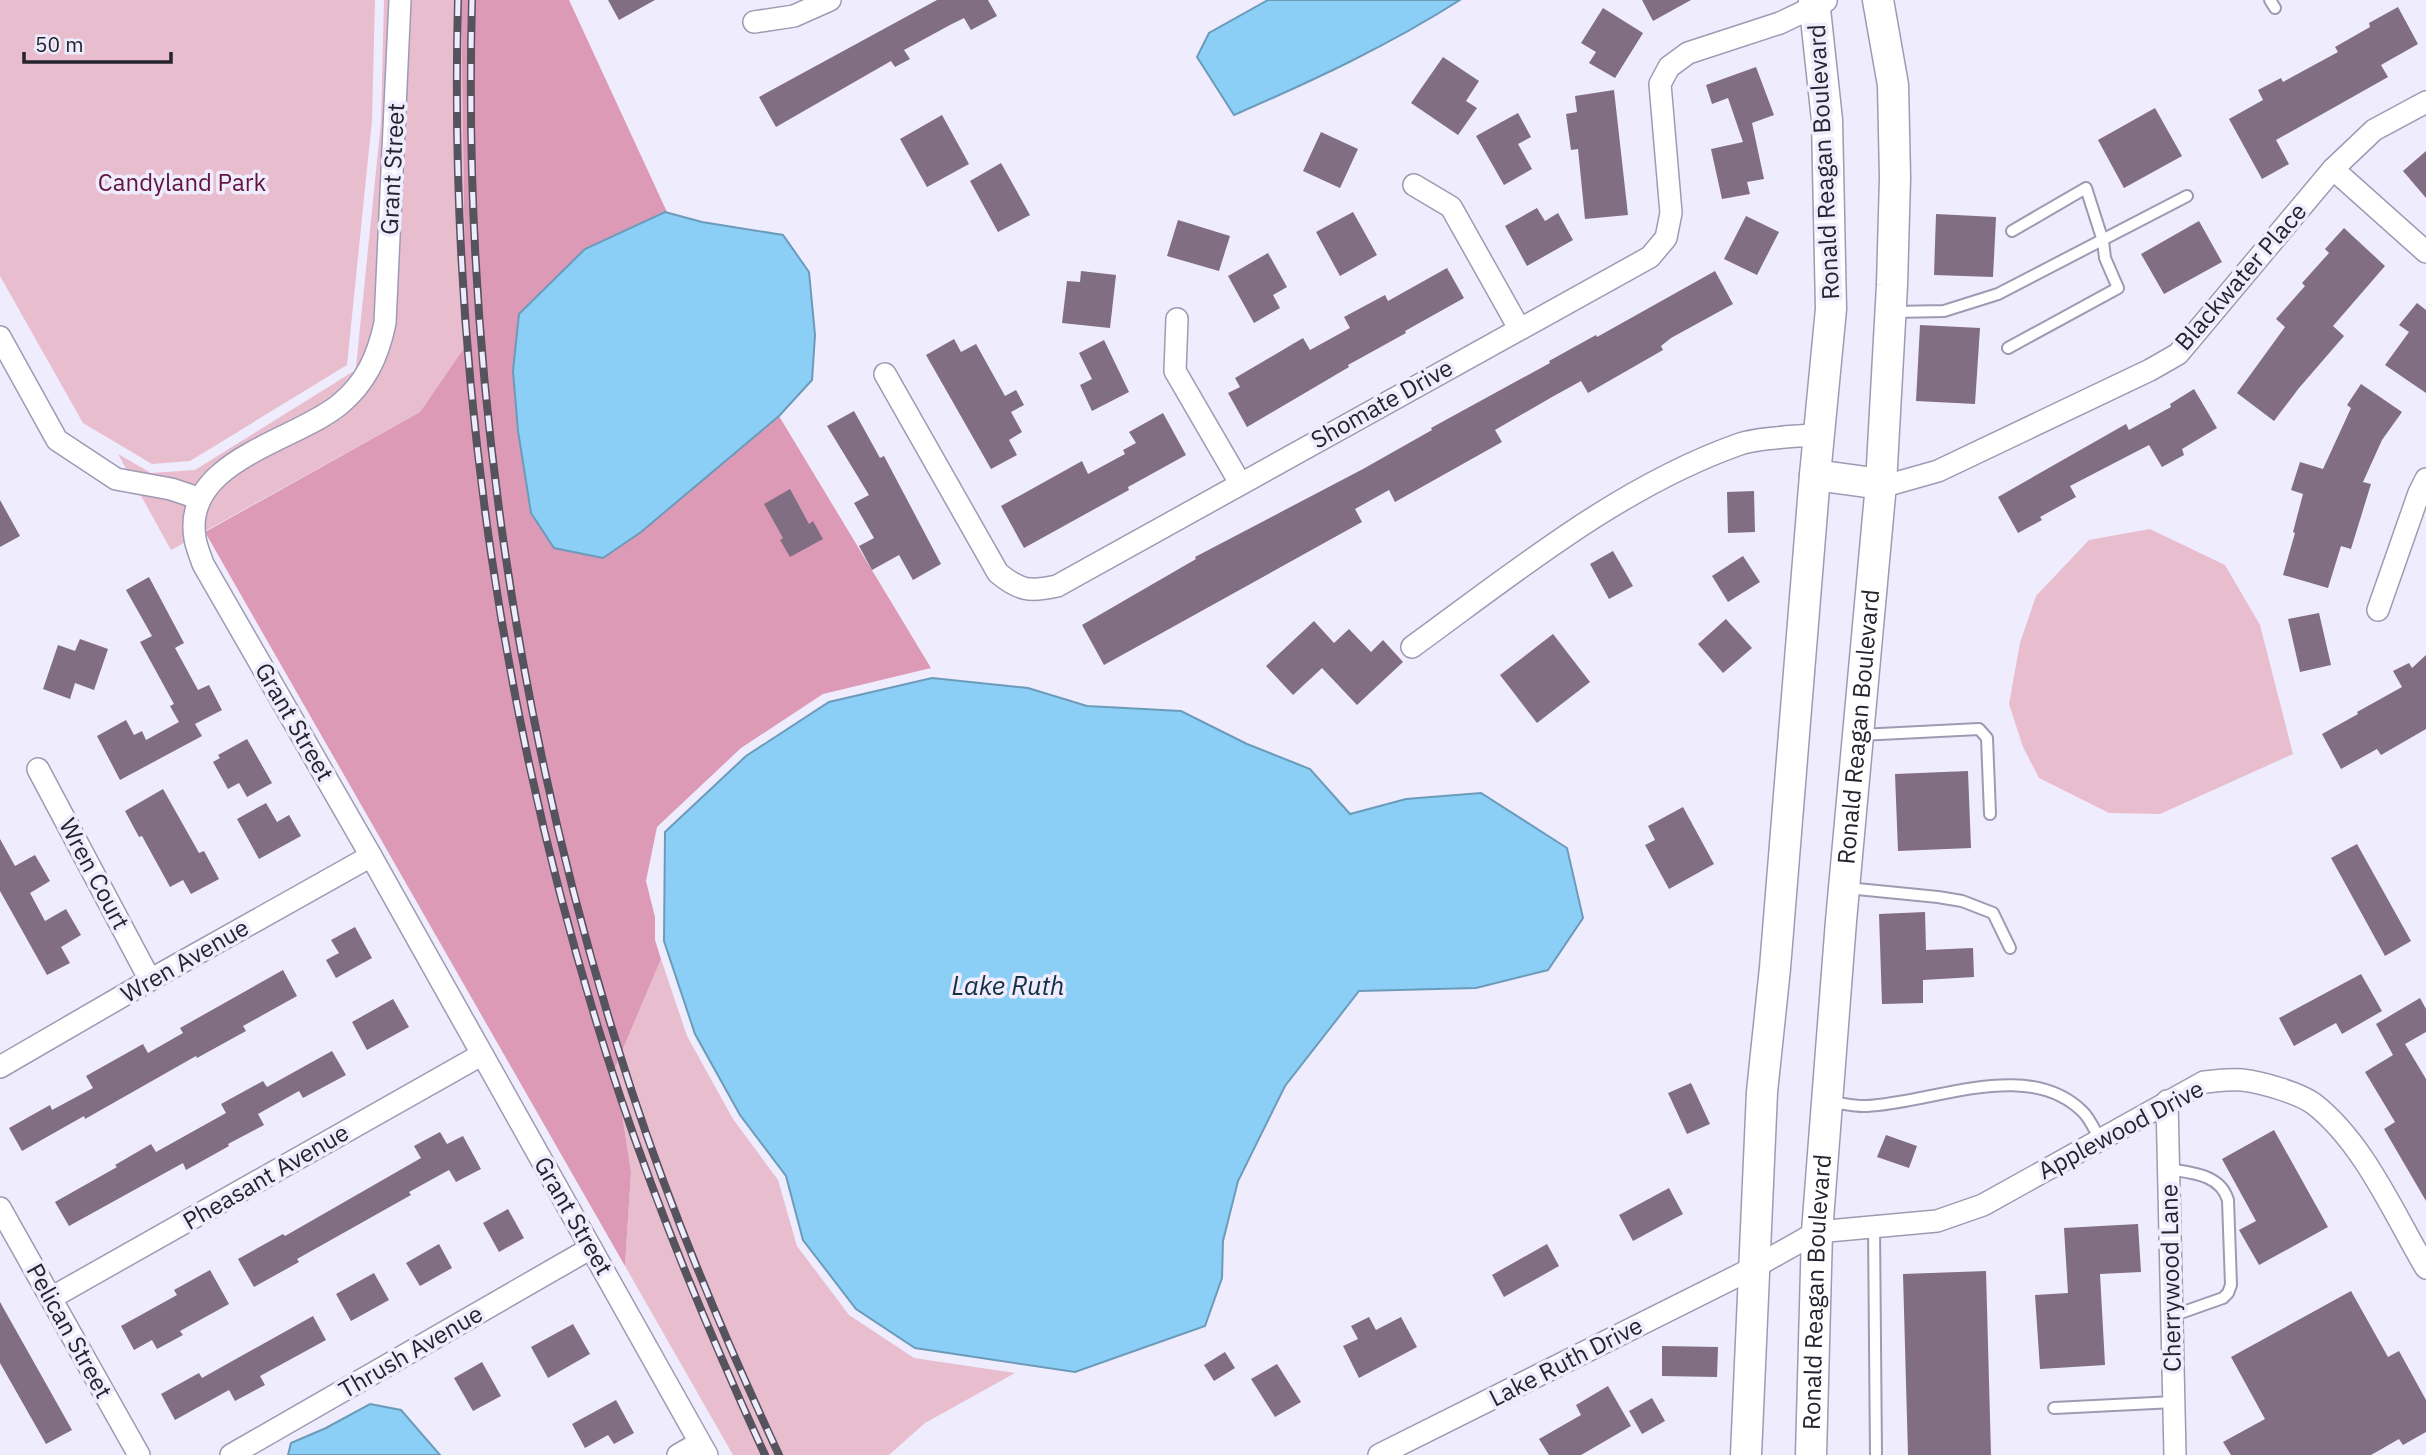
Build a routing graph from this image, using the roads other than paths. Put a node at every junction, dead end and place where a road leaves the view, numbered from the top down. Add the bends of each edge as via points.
1 (400, 0) edge
2 (830, 0) edge
3 (1878, 0) edge
4 (1819, 2) edge
5 (754, 22) dead end
6 (2426, 102) edge
7 (2333, 169) junction
8 (1414, 185) dead end
9 (2186, 196) dead end
10 (2012, 231) dead end
11 (2104, 241) junction
12 (2426, 252) edge
13 (1891, 313) junction
14 (1177, 319) dead end
15 (1519, 328) junction
16 (0, 337) edge
17 (2008, 348) dead end
18 (885, 374) dead end
19 (1820, 434) junction
20 (1815, 475) junction
21 (2426, 479) edge
22 (1240, 483) junction
23 (1881, 484) junction
24 (198, 498) junction
25 (2378, 610) dead end
26 (1412, 647) dead end
27 (1858, 735) junction
28 (38, 769) dead end
29 (1990, 814) dead end
30 (370, 856) junction
31 (1844, 888) junction
32 (2010, 948) dead end
33 (150, 980) junction
34 (481, 1055) junction
35 (0, 1067) edge
36 (1826, 1101) junction
37 (2167, 1101) junction
38 (2100, 1139) junction
39 (2168, 1169) junction
40 (0, 1208) edge
41 (1874, 1227) junction
42 (1817, 1232) junction
43 (591, 1248) junction
44 (1753, 1268) junction
45 (2426, 1268) edge
46 (51, 1298) junction
47 (2172, 1316) junction
48 (2174, 1402) junction
49 (2054, 1408) dead end
50 (703, 1449) edge
51 (139, 1455) edge
52 (231, 1455) edge
53 (678, 1455) edge
54 (1379, 1455) edge
55 (1746, 1455) edge
56 (1811, 1455) edge
57 (1876, 1455) edge
58 (2175, 1455) edge

1 - 24 street, Grant Street via 386,323 379,352 365,378 340,404 237,461
2 - 5 street via 794,16
3 - 13 main road, Ronald Reagan Boulevard via 1894,85
4 - 15 street, Shomate Drive via 1780,23 1688,53 1669,67 1660,84 1671,213 1666,238 1650,257
4 - 19 main road, Ronald Reagan Boulevard via 1831,309
6 - 7 street, Blackwater Place via 2374,130
7 - 12 street
7 - 23 street, Blackwater Place via 2178,354 1938,471
8 - 15 street via 1451,207
9 - 11 lane
10 - 11 lane via 2085,188
11 - 13 lane via 1998,294 1944,311
11 - 17 lane via 2105,258 2118,288
13 - 23 main road, Ronald Reagan Boulevard
14 - 22 street via 1175,371
15 - 22 street, Shomate Drive
16 - 24 street via 57,440 116,479
18 - 22 street, Shomate Drive via 998,573 1014,586 1034,591 1057,586
19 - 20 main road, Ronald Reagan Boulevard
19 - 26 street via 1742,443 1653,483 1571,533
20 - 23 main road
20 - 44 main road, Ronald Reagan Boulevard via 1762,1091
21 - 25 street
23 - 27 main road, Ronald Reagan Boulevard
24 - 30 street, Grant Street via 195,539 203,564
27 - 29 lane via 1979,729 1987,737
27 - 31 main road, Ronald Reagan Boulevard
28 - 33 street, Wren Court
30 - 33 street, Wren Avenue
30 - 34 street, Grant Street
31 - 32 lane via 1962,901 1993,914
31 - 36 main road, Ronald Reagan Boulevard
33 - 35 street, Wren Avenue
34 - 43 street, Grant Street
34 - 46 street, Pheasant Avenue
36 - 38 lane via 1864,1106 2009,1083 2057,1093 2084,1112
36 - 42 main road, Ronald Reagan Boulevard
37 - 38 street, Applewood Drive
37 - 39 street, Cherrywood Lane
37 - 45 street, Applewood Drive via 2204,1082 2242,1080 2311,1102 2343,1130
38 - 41 street, Applewood Drive via 1983,1205 1937,1221
39 - 47 street, Cherrywood Lane
39 - 47 lane via 2203,1175 2225,1191 2231,1285 2223,1298
40 - 46 street, Pelican Street
41 - 42 street, Applewood Drive
41 - 57 lane
42 - 44 street, Lake Ruth Drive
42 - 56 main road, Ronald Reagan Boulevard
43 - 50 street, Grant Street
43 - 52 street, Thrush Avenue
44 - 54 street, Lake Ruth Drive
44 - 55 main road, Ronald Reagan Boulevard
46 - 51 street, Pelican Street
47 - 48 street, Cherrywood Lane
48 - 49 lane
48 - 58 street, Cherrywood Lane
50 - 53 street

